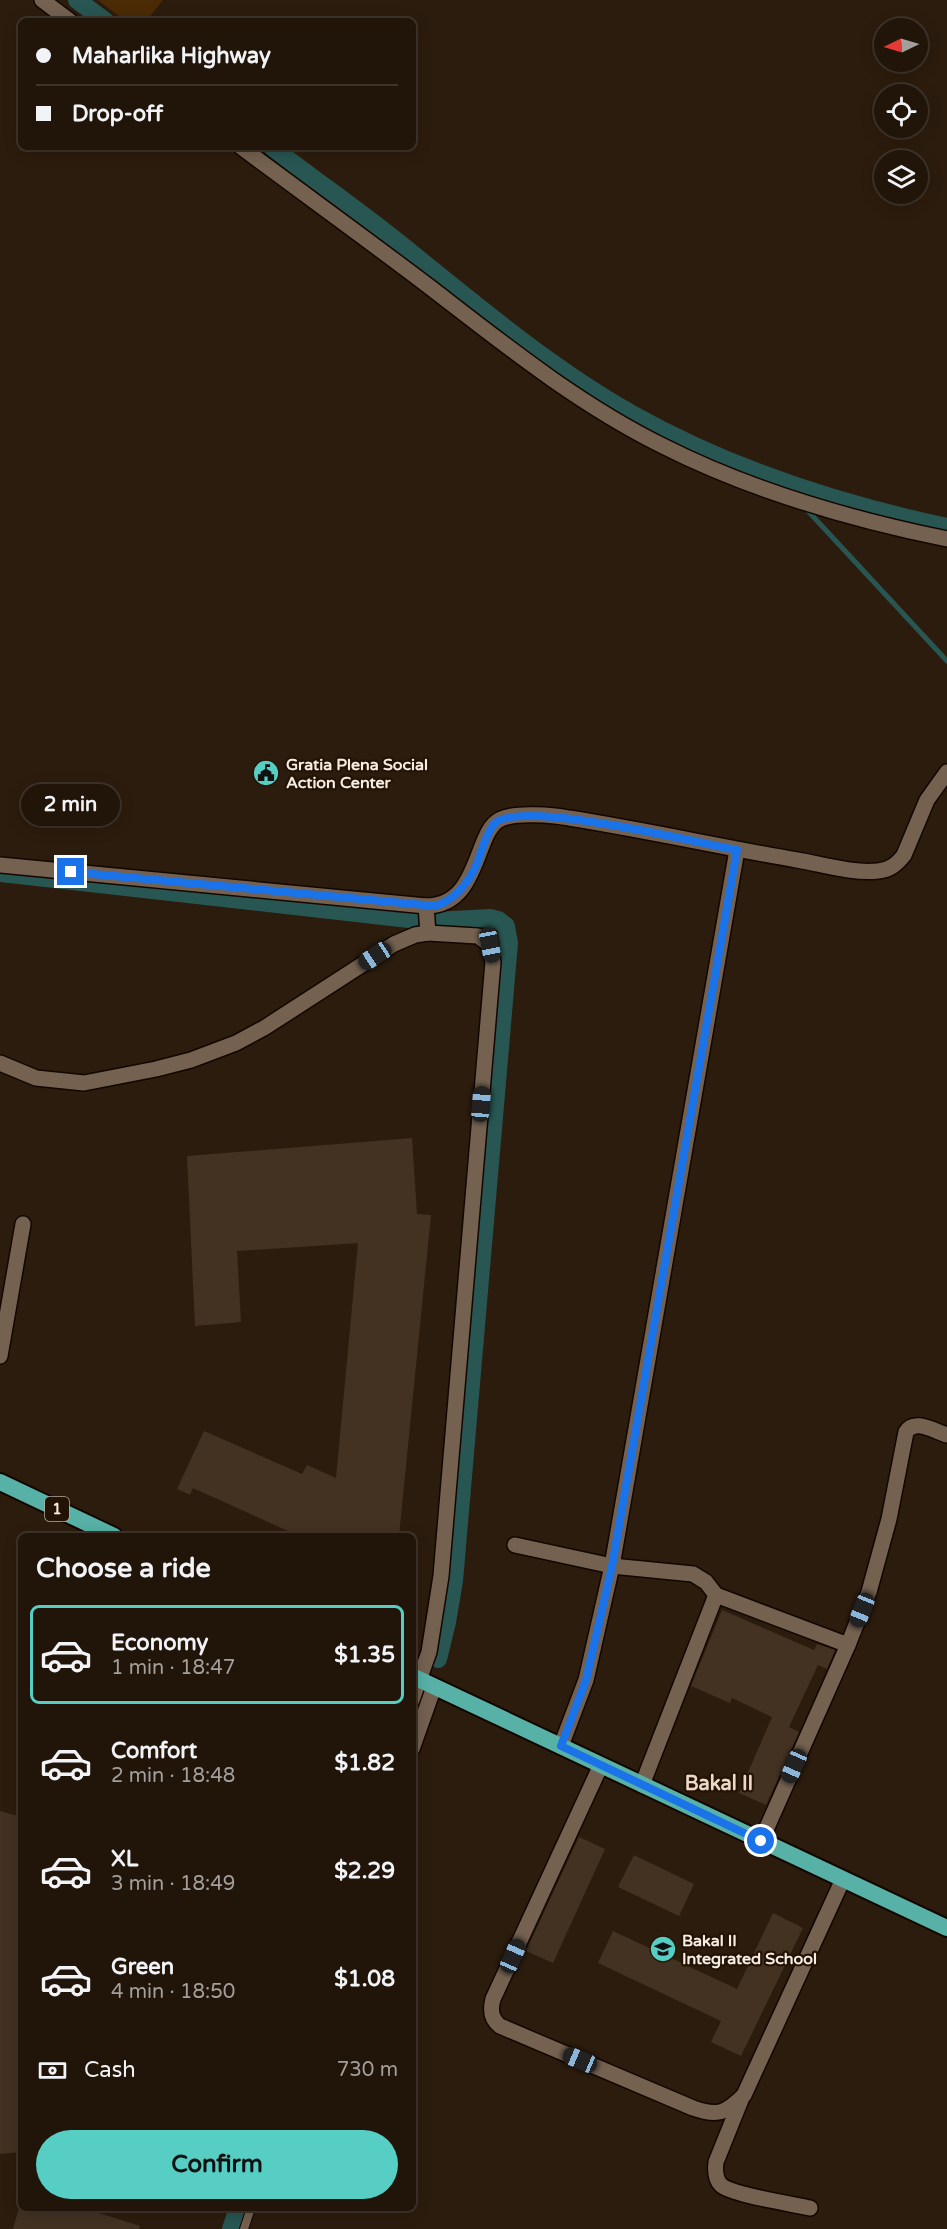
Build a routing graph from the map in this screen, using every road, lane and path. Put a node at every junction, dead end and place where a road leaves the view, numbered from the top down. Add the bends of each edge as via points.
1 (42, 0) edge
2 (66, 18) edge
3 (244, 150) edge
4 (947, 539) edge
5 (947, 772) edge
6 (737, 850) junction
7 (0, 865) edge
8 (426, 906) junction
9 (428, 933) junction
10 (0, 1063) edge
11 (23, 1224) dead end
12 (0, 1356) edge
13 (947, 1435) edge
14 (0, 1482) edge
15 (108, 1533) edge
16 (515, 1545) dead end
17 (612, 1566) junction
18 (716, 1595) junction
19 (848, 1646) junction
20 (422, 1681) edge
21 (416, 1722) edge
22 (561, 1746) junction
23 (600, 1765) junction
24 (642, 1785) junction
25 (761, 1841) junction
26 (843, 1879) junction
27 (947, 1928) edge
28 (744, 2095) junction
29 (810, 2208) dead end
30 (250, 2211) edge
31 (244, 2229) edge

1 - 2 street
3 - 4 street via 514,353 624,426 702,465 781,496
5 - 6 street via 929,795 904,855 886,869 863,871
6 - 8 street via 569,818 506,817 493,826 475,867 458,892 439,905
6 - 17 street
7 - 8 street
8 - 9 street
9 - 10 street via 394,944 264,1028 200,1058 84,1083 36,1078
9 - 20 street via 478,936 490,945 493,962 441,1576
11 - 12 street
13 - 19 street via 915,1425 906,1432 878,1562
14 - 15 highway, 1
16 - 17 street
17 - 18 street via 693,1574
17 - 22 street via 586,1680
18 - 19 street
18 - 24 street
19 - 25 street
20 - 21 street
20 - 22 highway
22 - 23 highway
23 - 24 highway
23 - 28 street via 494,1999 494,2020 502,2028 701,2111 722,2112
24 - 25 highway
25 - 26 highway
26 - 27 highway
26 - 28 street
28 - 29 street via 716,2162 719,2183 730,2190
30 - 31 lane

